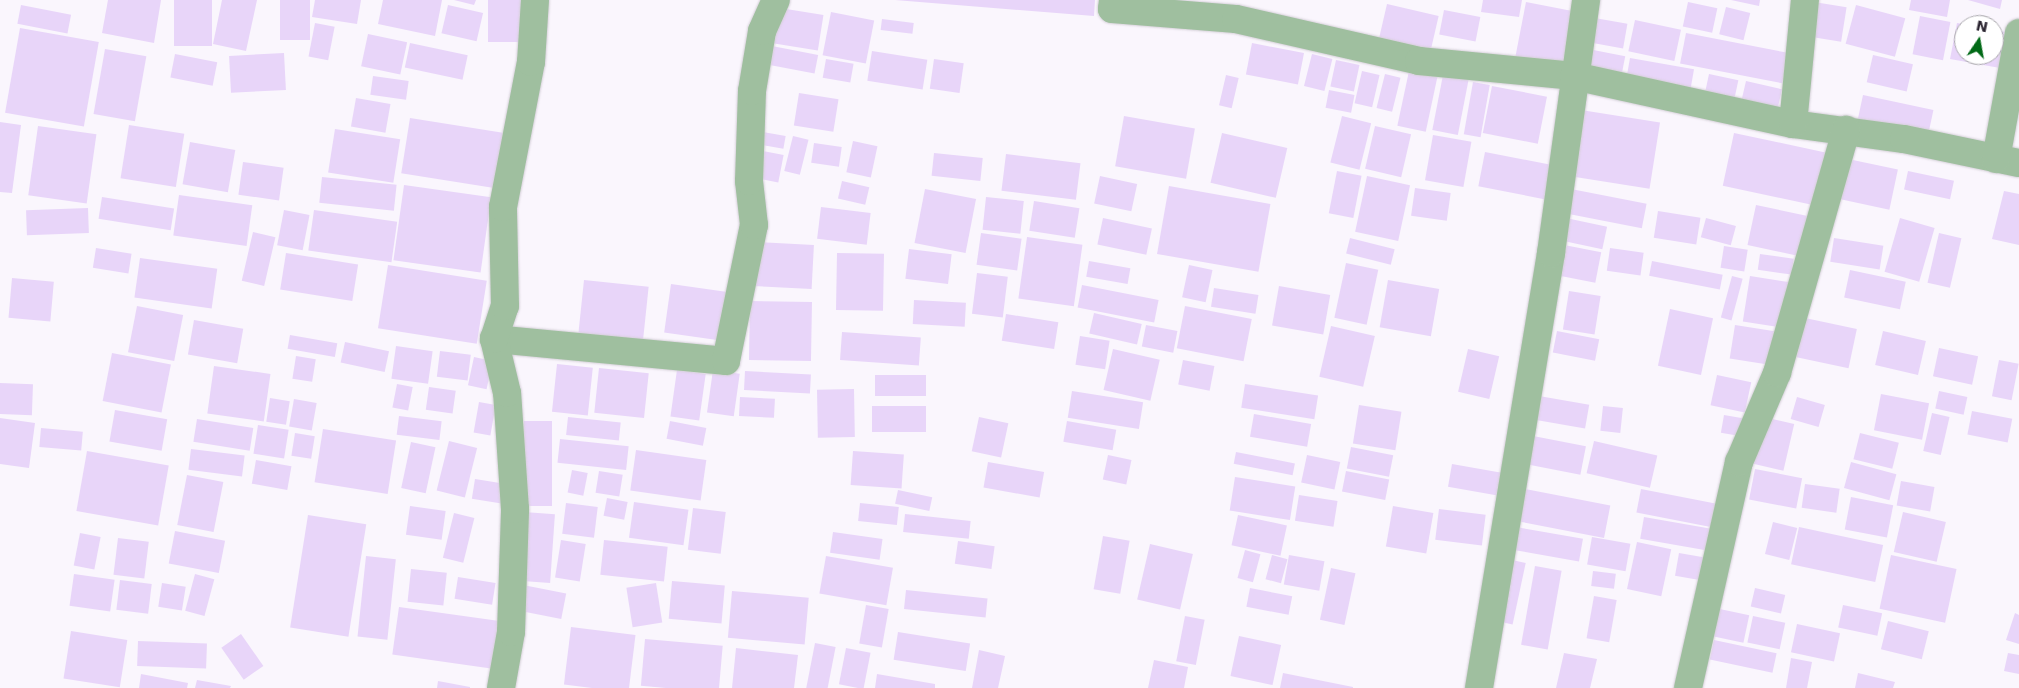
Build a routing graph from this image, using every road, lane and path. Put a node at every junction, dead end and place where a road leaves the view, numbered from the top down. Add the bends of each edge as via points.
1 (535, 0) edge
2 (776, 0) edge
3 (1113, 0) edge
4 (1586, 0) edge
5 (1805, 0) edge
6 (2019, 33) edge
7 (1574, 76) junction
8 (1793, 124) junction
9 (1846, 130) junction
10 (2008, 161) edge
11 (494, 339) junction
12 (501, 688) edge
13 (1479, 688) edge
14 (1688, 688) edge

1 - 11 street via 531,62 502,207 505,306
2 - 11 street via 762,31 752,91 750,181 754,225 726,361
3 - 7 street via 1112,10 1236,19 1420,61
4 - 7 street
5 - 8 street
6 - 10 street
7 - 8 street
7 - 13 street via 1552,253
8 - 9 street
9 - 10 street
9 - 14 street via 1777,373 1739,462
11 - 12 street via 507,393 515,509 511,632

